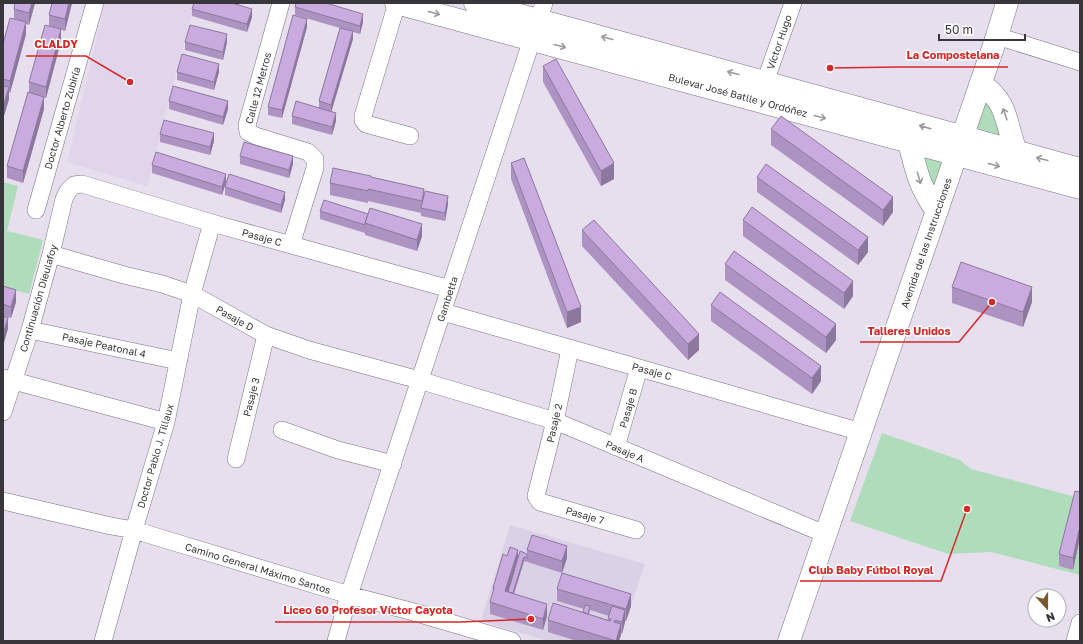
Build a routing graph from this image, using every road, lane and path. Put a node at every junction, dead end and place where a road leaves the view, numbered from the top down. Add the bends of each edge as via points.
1 (95, 3) edge
2 (281, 3) edge
3 (396, 3) edge
4 (475, 3) edge
5 (793, 3) edge
6 (1008, 3) edge
7 (538, 21) edge
8 (997, 36) junction
9 (1080, 62) edge
10 (765, 82) junction
11 (981, 84) junction
12 (410, 136) dead end
13 (909, 142) junction
14 (960, 146) junction
15 (1016, 151) junction
16 (1080, 169) edge
17 (74, 185) joint
18 (1080, 188) edge
19 (36, 210) dead end
20 (937, 211) junction
21 (212, 223) junction
22 (291, 244) junction
23 (51, 254) junction
24 (450, 289) junction
25 (192, 294) junction
26 (443, 312) junction
27 (30, 330) junction
28 (266, 335) junction
29 (570, 349) junction
30 (178, 361) junction
31 (639, 368) junction
32 (8, 379) edge
33 (419, 380) junction
34 (3, 412) edge
35 (555, 421) junction
36 (166, 422) junction
37 (282, 430) dead end
38 (861, 432) junction
39 (616, 447) junction
40 (236, 459) dead end
41 (393, 464) junction
42 (536, 496) joint
43 (3, 501) edge
44 (134, 530) junction
45 (636, 530) dead end
46 (825, 534) junction
47 (349, 596) junction
48 (1080, 622) edge
49 (103, 641) edge
50 (336, 641) edge
51 (512, 641) edge
52 (789, 641) edge
53 (1075, 641) edge

1 - 19 street, Doctor Alberto Zubiría
2 - 22 street, Calle 12 Metros via 247,125 248,132 256,136 308,152 315,159 315,168
3 -> 7 main road, Bulevar José Batlle y Ordóñez
3 - 12 street via 363,120 366,124
4 - 7 main road, Bulevar José Batlle y Ordóñez
5 - 10 street, Víctor Hugo
6 - 8 main road, Avenida de las Instrucciones
10 -> 7 main road, Bulevar José Batlle y Ordóñez
7 -> 13 main road, Bulevar José Batlle y Ordóñez
7 - 24 street, Gambetta
8 - 9 street
8 - 11 main road, Avenida de las Instrucciones
14 -> 10 main road, Bulevar José Batlle y Ordóñez
11 - 14 main road, Avenida de las Instrucciones
15 -> 11 main road via 1003,108 993,94
13 - 14 main road, Bulevar José Batlle y Ordóñez
13 -> 20 main road via 919,181 928,200
14 - 15 main road, Bulevar José Batlle y Ordóñez
14 -> 18 main road, Bulevar José Batlle y Ordóñez
14 - 20 main road, Avenida de las Instrucciones
16 -> 15 main road, Bulevar José Batlle y Ordóñez
17 - 21 street, Pasaje C via 82,184
17 - 23 street, Continuación Dieulafoy via 64,199
20 - 38 main road, Avenida de las Instrucciones
21 - 22 street, Pasaje C
21 - 25 street, Doctor Pablo J. Tillaux
22 - 24 street, Pasaje C
23 - 25 street, Pasaje D
23 - 27 street, Continuación Dieulafoy
24 - 26 street, Gambetta
25 - 28 street, Pasaje D
25 - 30 street, Doctor Pablo J. Tillaux
26 - 29 street, Pasaje C
26 - 33 street, Gambetta
27 - 30 street, Pasaje Peatonal 4
27 - 32 street, Continuación Dieulafoy
28 - 33 street, Pasaje D via 326,356
28 - 40 street, Pasaje 3
29 - 31 street, Pasaje C
29 - 35 street, Pasaje 2
30 - 36 street, Doctor Pablo J. Tillaux
31 - 38 street, Pasaje C
31 - 39 street, Pasaje B
32 - 34 street, Continuación Dieulafoy
32 - 36 street
33 - 35 street, Pasaje A
33 - 41 street, Gambetta
35 - 39 street, Pasaje A
35 - 42 street, Pasaje 2
36 - 44 street, Doctor Pablo J. Tillaux
37 - 41 street via 338,450
38 - 46 main road, Avenida de las Instrucciones
39 - 46 street, Pasaje A
41 - 47 street, Gambetta
42 - 45 street, Pasaje 7 via 540,502
43 - 44 street, Camino General Máximo Santos
44 - 47 street, Camino General Máximo Santos
44 - 49 street, Doctor Pablo J. Tillaux
46 - 52 main road, Avenida de las Instrucciones
47 - 50 street, Gambetta
47 - 51 street, Camino General Máximo Santos
48 - 53 street

